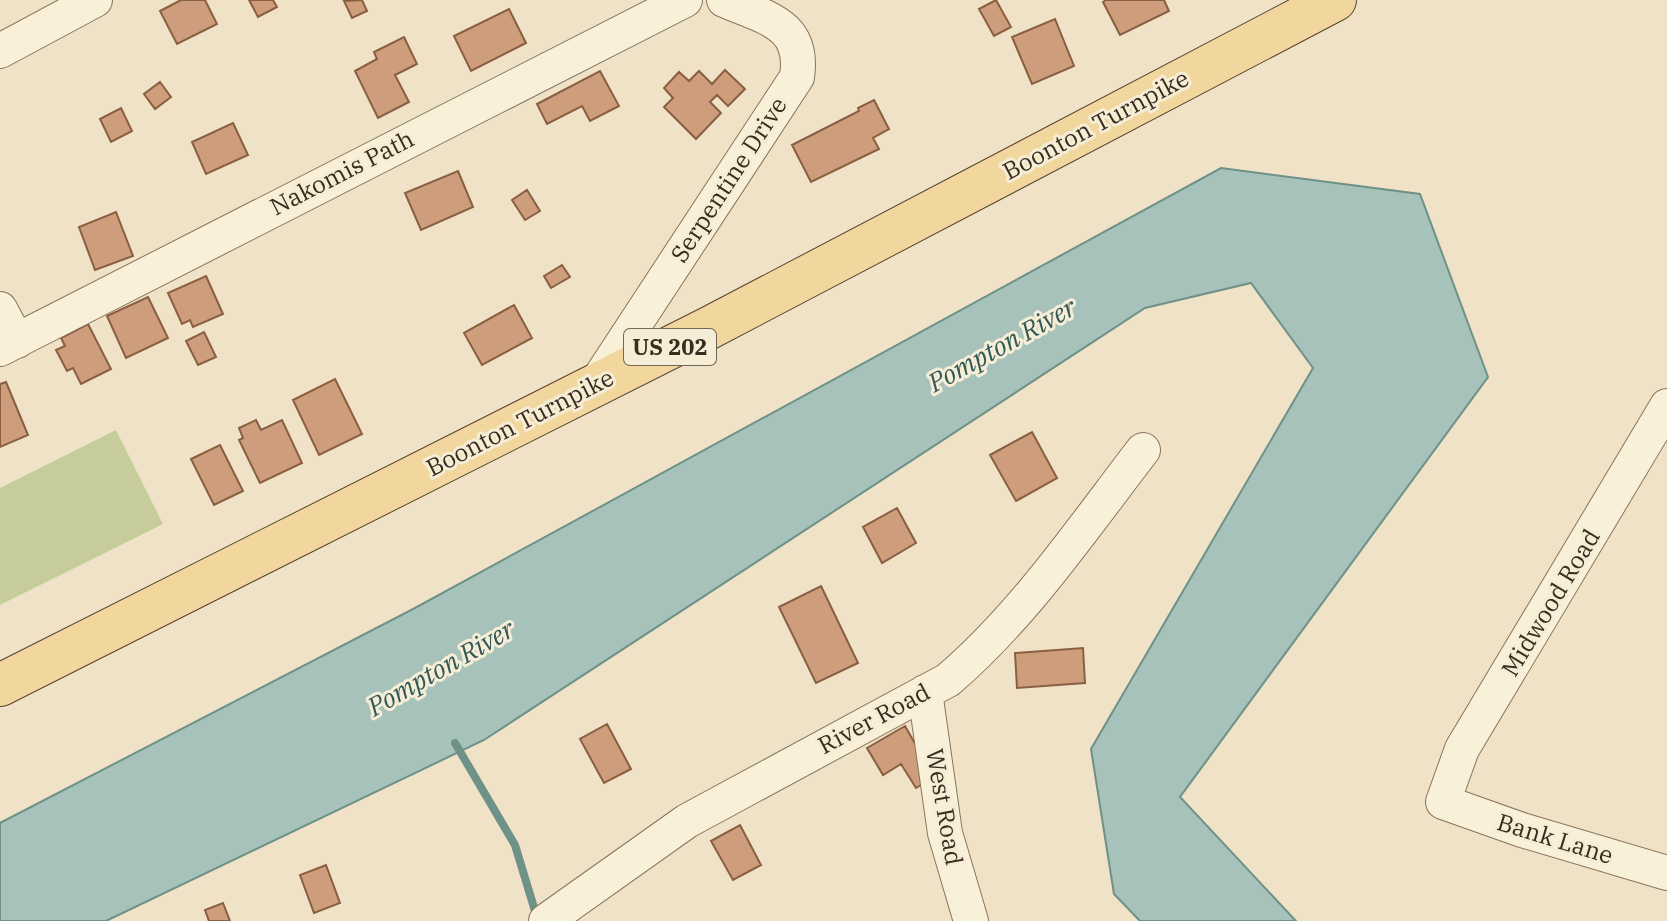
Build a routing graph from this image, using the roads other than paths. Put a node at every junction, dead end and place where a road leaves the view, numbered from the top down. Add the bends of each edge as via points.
1 (95, 0) edge
2 (684, 0) edge
3 (724, 0) edge
4 (1335, 0) edge
5 (0, 51) edge
6 (0, 309) edge
7 (8, 345) edge
8 (595, 385) junction
9 (1667, 406) edge
10 (1143, 450) dead end
11 (0, 685) edge
12 (925, 692) junction
13 (1443, 802) joint
14 (1667, 873) edge
15 (546, 921) edge
16 (971, 921) edge

1 - 5 street
2 - 7 street, Nakomis Path
3 - 8 street, Serpentine Drive via 782,26 796,41 797,77
4 - 8 main road, Boonton Turnpike / US 202
6 - 7 street
8 - 11 main road, Boonton Turnpike / US 202
9 - 13 street, Midwood Road via 1462,749
10 - 12 street, River Road via 982,650
12 - 15 street, River Road via 687,821
12 - 16 street, West Road via 945,833
13 - 14 street, Bank Lane

